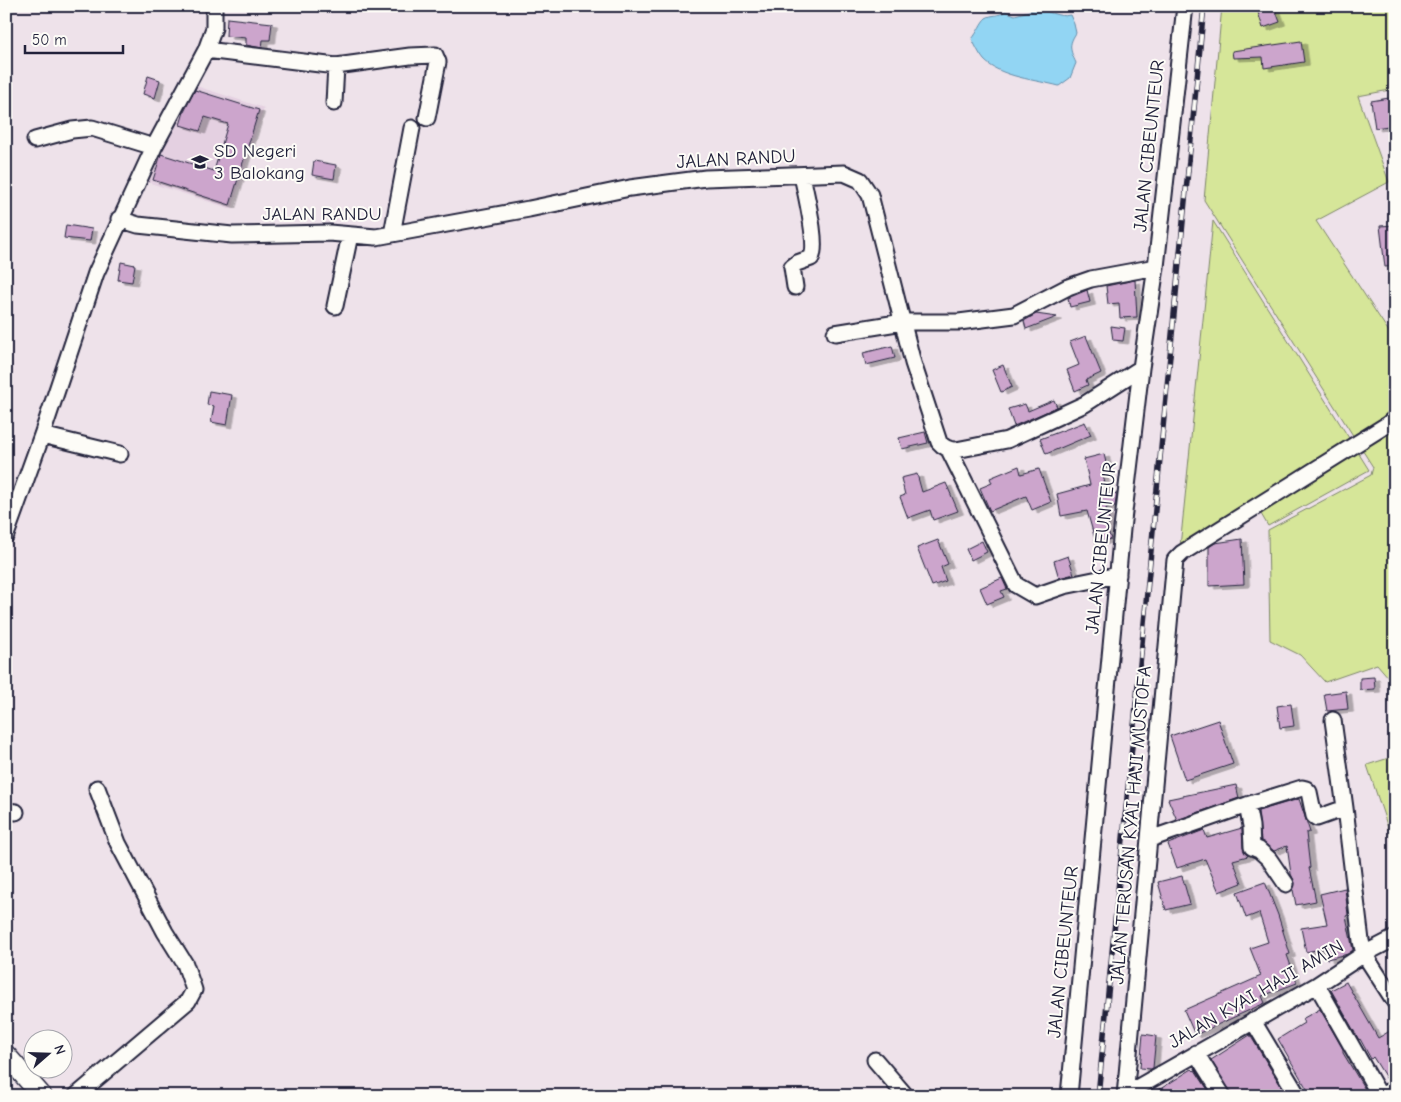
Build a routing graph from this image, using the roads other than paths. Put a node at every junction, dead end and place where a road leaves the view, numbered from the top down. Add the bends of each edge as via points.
1 (214, 6) edge
2 (1185, 6) edge
3 (206, 50) junction
4 (336, 66) junction
5 (334, 103) dead end
6 (428, 118) dead end
7 (412, 128) dead end
8 (34, 140) dead end
9 (154, 147) junction
10 (802, 175) junction
11 (119, 219) junction
12 (392, 234) junction
13 (350, 236) junction
14 (1156, 267) junction
15 (795, 287) dead end
16 (335, 306) dead end
17 (903, 322) junction
18 (835, 333) dead end
19 (1141, 368) junction
20 (1395, 418) edge
21 (42, 435) junction
22 (949, 450) junction
23 (120, 454) dead end
24 (6, 535) edge
25 (1118, 575) junction
26 (1333, 720) dead end
27 (97, 788) dead end
28 (1247, 805) junction
29 (1345, 808) junction
30 (1150, 839) junction
31 (1286, 884) dead end
32 (1395, 938) edge
33 (1364, 954) junction
34 (1317, 986) junction
35 (1395, 1002) edge
36 (1253, 1021) junction
37 (1196, 1053) junction
38 (6, 1055) edge
39 (875, 1060) dead end
40 (1395, 1088) edge
41 (1133, 1093) edge
42 (42, 1096) edge
43 (76, 1096) edge
44 (906, 1096) edge
45 (1069, 1096) edge
46 (1223, 1096) edge
47 (1298, 1096) edge
48 (1380, 1096) edge

1 - 3 street via 214,28
2 - 14 street, JALAN CIBEUNTEUR
3 - 4 street
3 - 9 street
4 - 5 street
4 - 6 street via 434,55 438,62
7 - 12 street
8 - 9 street via 92,128
9 - 11 street
10 - 12 street, JALAN RANDU via 706,178 640,187
10 - 15 street via 814,251 811,258 792,267
10 - 17 street, JALAN RANDU via 844,173 865,186
11 - 13 street, JALAN RANDU via 138,225 232,235 329,233
11 - 21 street via 96,273
12 - 13 street, JALAN RANDU
13 - 16 street
14 - 17 street via 1091,279 1052,294 1014,315 959,322
14 - 19 street, JALAN CIBEUNTEUR
17 - 18 street
17 - 22 street, JALAN RANDU via 939,442
19 - 22 street via 1085,404 1008,440
19 - 25 street, JALAN CIBEUNTEUR
20 - 30 street, JALAN TERUSAN KYAI HAJI MUSTOFA via 1175,560
21 - 23 street
21 - 24 street
22 - 25 street, JALAN RANDU via 1016,585 1034,596
25 - 45 street, JALAN CIBEUNTEUR
26 - 29 street
27 - 43 street via 118,843 184,964 194,990 188,1001
28 - 29 street via 1306,788 1316,818
28 - 30 street
28 - 31 street via 1252,847 1269,859
29 - 33 street
30 - 41 street, JALAN TERUSAN KYAI HAJI MUSTOFA
32 - 33 street, JALAN KYAI HAJI AMIN
33 - 34 street, JALAN KYAI HAJI AMIN
33 - 35 street
34 - 36 street, JALAN KYAI HAJI AMIN
34 - 48 street
36 - 37 street, JALAN KYAI HAJI AMIN
36 - 47 street
37 - 41 street, JALAN KYAI HAJI AMIN
37 - 46 street
38 - 42 main road
39 - 44 street
40 - 48 street

